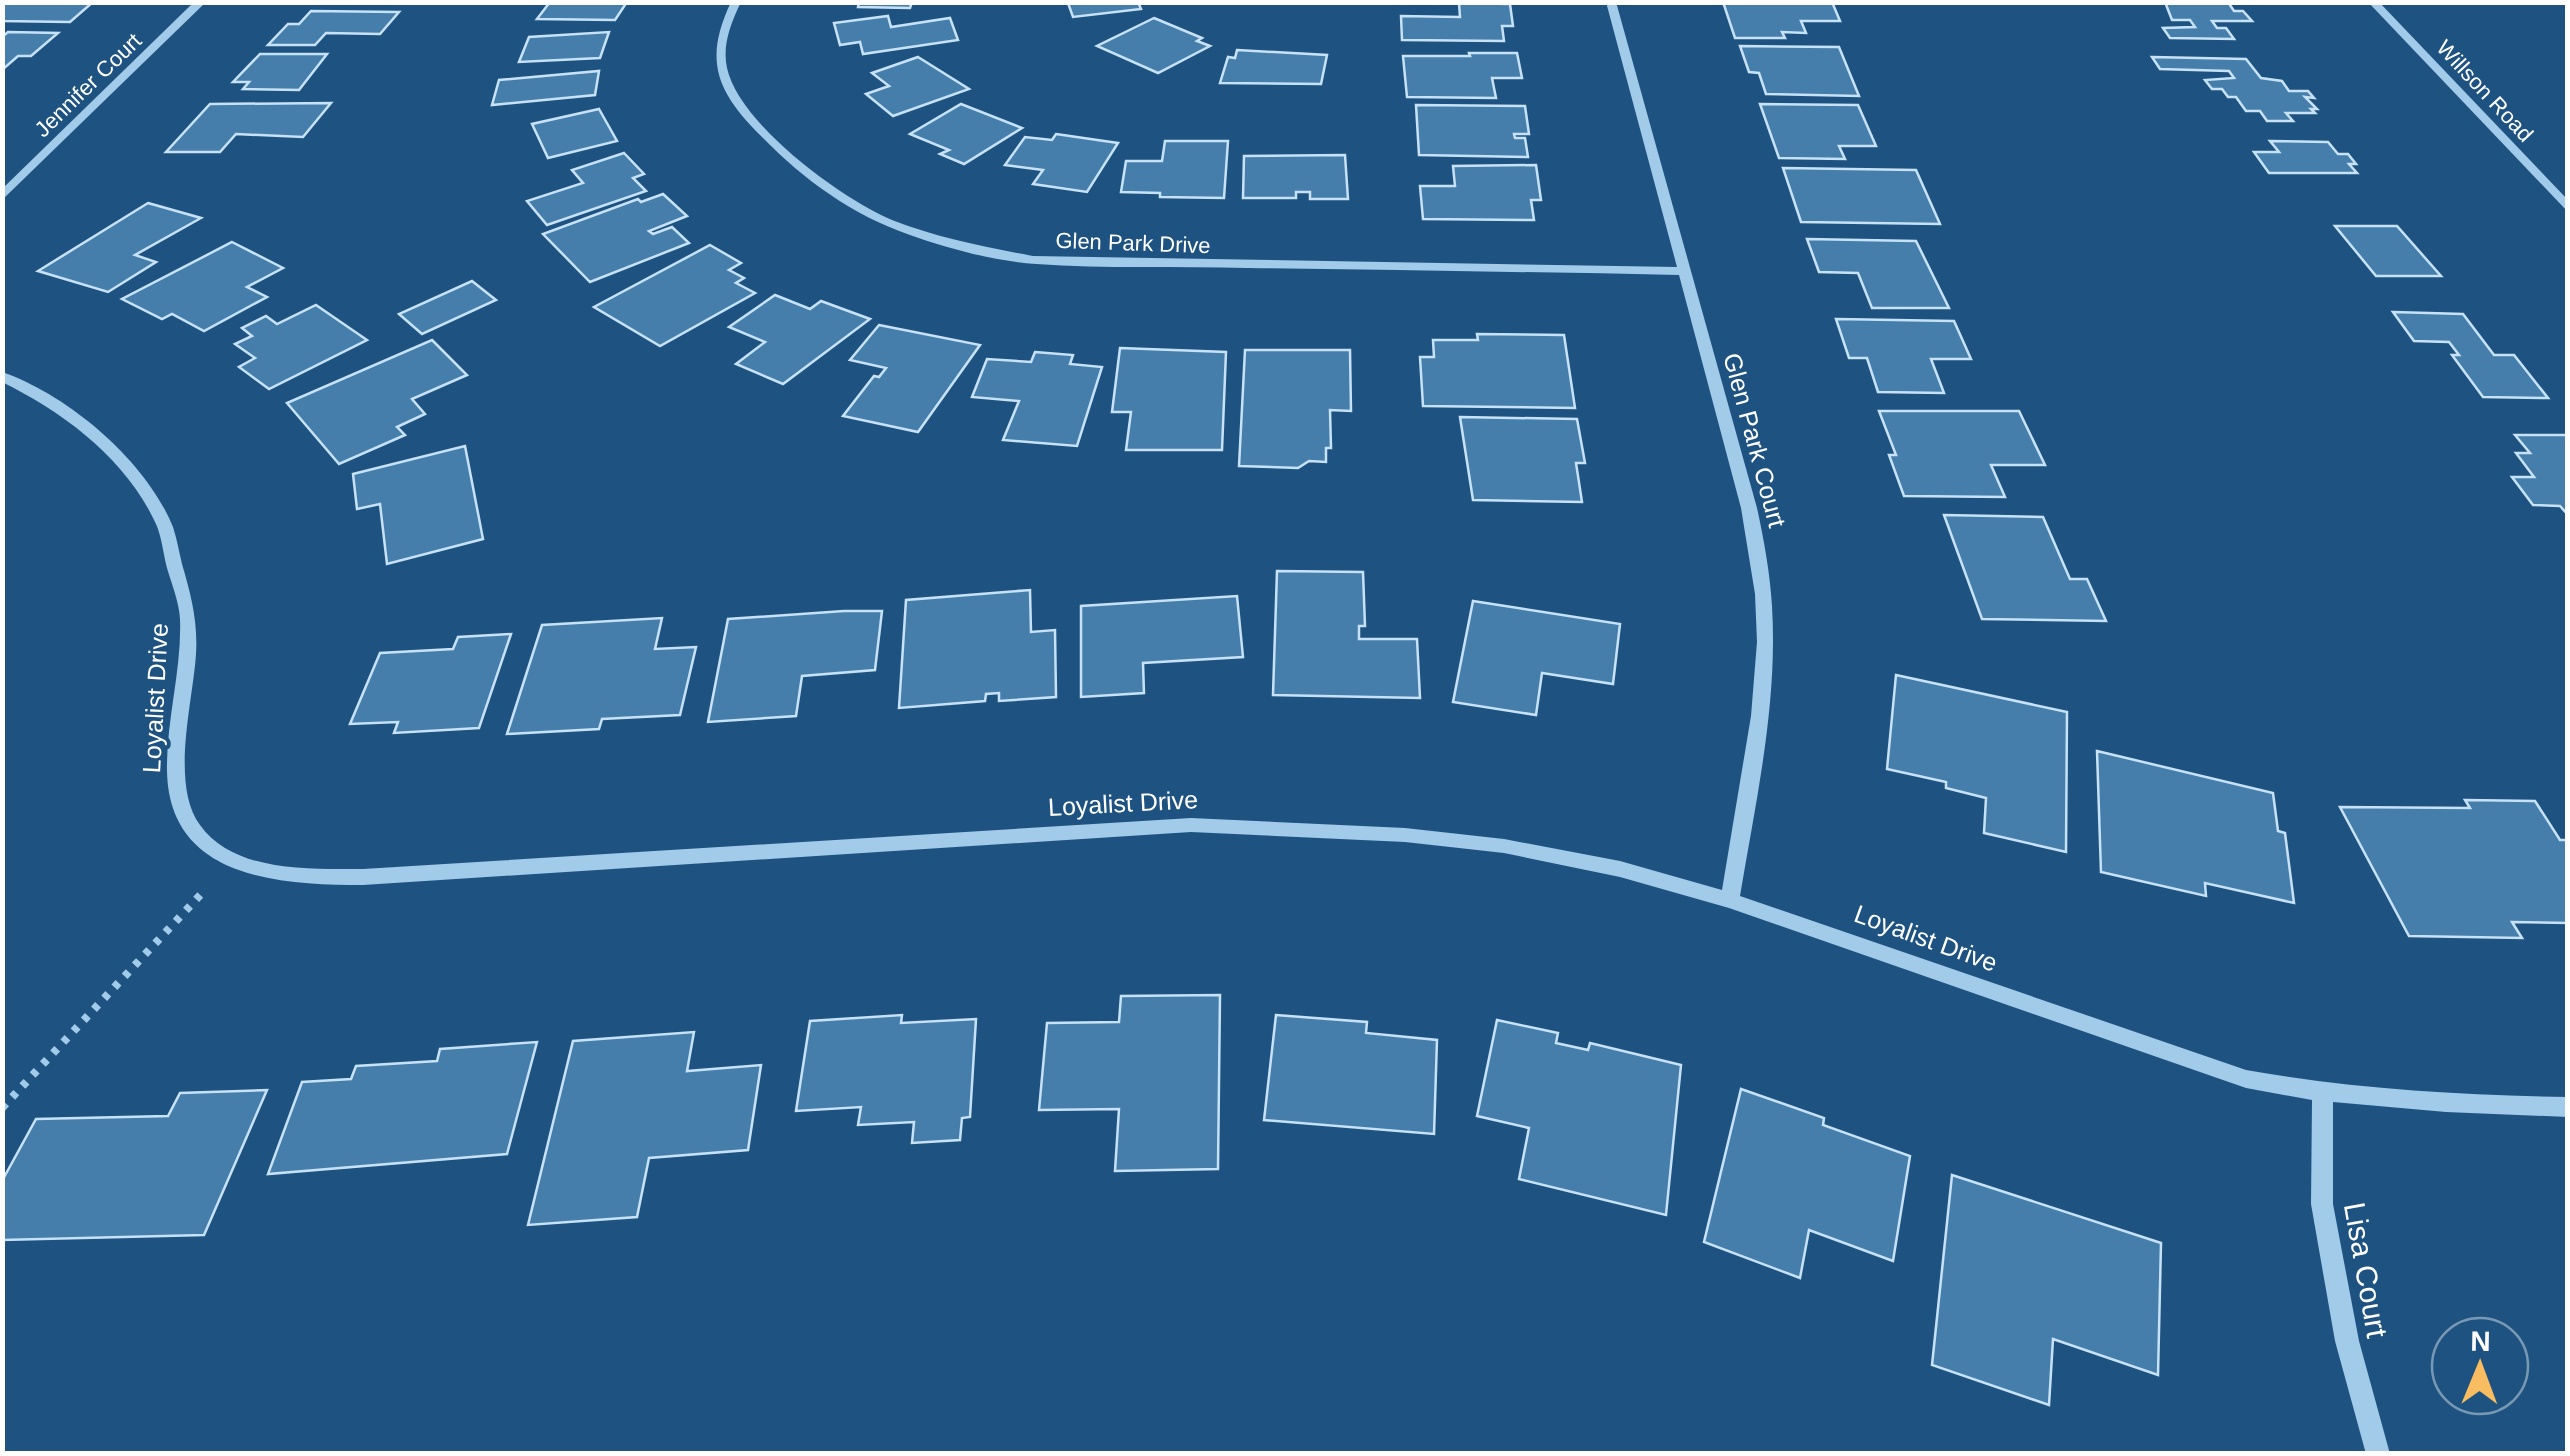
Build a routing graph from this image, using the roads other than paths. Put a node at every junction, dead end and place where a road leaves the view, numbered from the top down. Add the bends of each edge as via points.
1 (202, 2) edge
2 (736, 2) edge
3 (1611, 2) edge
4 (2373, 2) edge
5 (2, 196) edge
6 (2568, 208) edge
7 (1685, 272) junction
8 (2, 376) edge
9 (1730, 900) junction
10 (2323, 1094) junction
11 (2568, 1107) edge
12 (2378, 1454) edge

1 - 5 street, Jennifer Court
2 - 7 street, Glen Park Drive via 718,55 737,104 814,182 905,231 1051,261
3 - 7 street, Glen Park Court
4 - 6 street, Willson Road
7 - 9 street, Glen Park Court via 1749,508 1764,611 1756,732
8 - 9 street, Loyalist Drive via 46,396 115,452 163,524 188,614 178,794 196,835 232,861 267,872 348,877 1262,827 1504,846
9 - 10 street, Loyalist Drive via 2171,1055
10 - 11 street, Loyalist Drive
10 - 12 street, Lisa Court via 2322,1204 2347,1341

